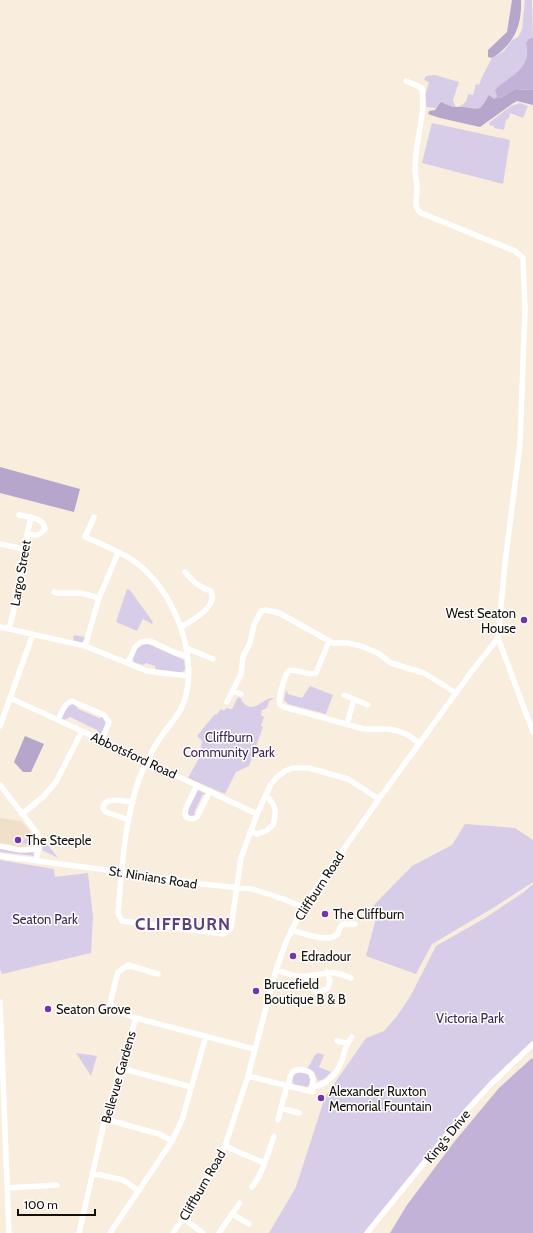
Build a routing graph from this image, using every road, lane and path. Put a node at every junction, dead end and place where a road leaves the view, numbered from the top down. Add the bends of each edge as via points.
1 (406, 81) dead end
2 (19, 515) dead end
3 (31, 517) junction
4 (94, 517) dead end
5 (27, 534) junction
6 (0, 544) edge
7 (24, 549) junction
8 (118, 553) junction
9 (186, 572) dead end
10 (54, 592) dead end
11 (99, 598) junction
12 (0, 627) edge
13 (181, 627) junction
14 (9, 629) junction
15 (33, 634) junction
16 (498, 638) junction
17 (329, 641) junction
18 (85, 646) junction
19 (186, 648) junction
20 (187, 656) junction
21 (213, 659) dead end
22 (128, 663) junction
23 (188, 676) junction
24 (234, 691) junction
25 (456, 693) junction
26 (240, 694) dead end
27 (344, 695) dead end
28 (10, 698) junction
29 (354, 699) junction
30 (228, 702) dead end
31 (368, 704) dead end
32 (58, 720) junction
33 (0, 723) edge
34 (348, 724) junction
35 (82, 730) junction
36 (533, 732) edge
37 (102, 740) junction
38 (419, 743) junction
39 (147, 762) junction
40 (0, 785) edge
41 (197, 785) junction
42 (210, 791) junction
43 (266, 795) junction
44 (379, 799) junction
45 (133, 802) junction
46 (22, 814) junction
47 (257, 814) junction
48 (129, 820) junction
49 (250, 831) junction
50 (0, 846) edge
51 (38, 849) junction
52 (0, 856) edge
53 (36, 860) junction
54 (122, 872) junction
55 (236, 888) junction
56 (303, 907) junction
57 (355, 924) dead end
58 (291, 930) junction
59 (276, 970) junction
60 (327, 972) junction
61 (158, 974) dead end
62 (306, 977) junction
63 (351, 978) dead end
64 (0, 1002) edge
65 (136, 1018) junction
66 (206, 1036) junction
67 (352, 1037) dead end
68 (337, 1041) dead end
69 (346, 1044) junction
70 (533, 1044) edge
71 (254, 1049) junction
72 (1, 1060) edge
73 (120, 1068) junction
74 (248, 1076) junction
75 (288, 1086) junction
76 (191, 1087) junction
77 (312, 1090) junction
78 (281, 1108) junction
79 (299, 1113) dead end
80 (105, 1120) junction
81 (278, 1120) dead end
82 (274, 1136) dead end
83 (172, 1141) junction
84 (225, 1146) junction
85 (264, 1164) junction
86 (92, 1173) junction
87 (57, 1185) dead end
88 (252, 1187) dead end
89 (7, 1188) junction
90 (139, 1191) junction
91 (240, 1203) dead end
92 (232, 1214) junction
93 (183, 1218) junction
94 (249, 1224) dead end
95 (9, 1233) edge
96 (79, 1233) edge
97 (110, 1233) edge
98 (173, 1233) edge
99 (203, 1233) edge
100 (219, 1233) edge
101 (368, 1233) edge

1 - 16 street via 422,88 424,101 415,168 416,207 421,213 515,251 522,258 525,309 520,444
2 - 3 street
3 - 5 street, Largo Street
3 - 5 street via 42,522 44,529 36,536
4 - 8 street via 85,537
5 - 7 street, Largo Street
6 - 7 street
7 - 14 street, Largo Street via 19,589
8 - 11 street
8 - 13 street via 134,561 159,586
9 - 13 street via 203,589 211,591 212,600 200,615
10 - 11 street via 86,594
11 - 18 street
12 - 14 street
13 - 19 street
14 - 15 street
15 - 18 street
15 - 28 street
16 - 25 street, Cliffburn Road
16 - 36 street
17 - 24 street via 279,613 261,611 243,657
17 - 25 street via 361,646 378,653 391,663 424,673
17 - 34 street via 316,672 312,674 288,671 279,701 284,707
18 - 22 street
19 - 20 street
19 - 21 street
20 - 22 street via 150,641 141,642 135,647
20 - 23 street
22 - 23 street via 147,671
23 - 39 street via 182,706 157,742
24 - 26 street
24 - 30 street
25 - 38 street, Cliffburn Road
27 - 29 street
28 - 32 street, Abbotsford Road
28 - 33 street
29 - 31 street
29 - 34 street
32 - 35 street, Abbotsford Road
32 - 37 street via 65,706 72,701 104,715 109,722
34 - 38 street via 364,729 398,731
35 - 37 street, Abbotsford Road
35 - 46 street via 56,782 43,797
37 - 39 street, Abbotsford Road
38 - 44 street, Cliffburn Road
39 - 41 street, Abbotsford Road
39 - 45 street
40 - 46 street
41 - 42 street, Abbotsford Road
41 - 42 street via 185,811 186,817 190,819 197,817
42 - 47 street, Abbotsford Road
43 - 44 street via 271,784 285,771 309,768 348,779
43 - 47 street
43 - 49 street via 273,803 276,813 273,825 257,834
44 - 56 street, Cliffburn Road
45 - 48 street
45 - 48 street via 112,800 103,804 106,812
46 - 51 street via 37,833 40,842
47 - 49 street
48 - 54 street
49 - 55 street via 241,858
50 - 51 street via 20,850
51 - 53 street
52 - 53 street, St. Ninians Road
53 - 54 street, St. Ninians Road
54 - 55 street, St. Ninians Road
54 - 55 street via 118,913 122,921 224,934 231,928
55 - 56 street, St. Ninians Road via 252,890
56 - 58 street, Cliffburn Road
57 - 58 street via 343,924 333,938 308,936
58 - 59 street, Cliffburn Road
59 - 62 street
59 - 71 street, Cliffburn Road
60 - 62 street
60 - 62 street via 330,981 328,988 319,992 311,989
60 - 63 street via 340,973
61 - 65 street via 128,965 118,972 110,1003 115,1010
64 - 72 street
65 - 66 street, Bellevue Gardens
65 - 73 street, Bellevue Gardens
66 - 71 street, Bellevue Gardens
66 - 76 street
67 - 69 street
68 - 69 street
69 - 77 street via 342,1060 333,1076
70 - 101 street, King's Drive via 467,1110
71 - 74 street, Cliffburn Road
72 - 89 street
73 - 76 street
73 - 80 street, Bellevue Gardens
74 - 75 street
74 - 84 street, Cliffburn Road
75 - 77 street
75 - 77 street via 291,1074 299,1070 310,1073 313,1080
75 - 78 street
76 - 83 street via 182,1120
78 - 79 street
78 - 81 street
80 - 83 street via 159,1134
80 - 86 street, Bellevue Gardens
82 - 85 street
83 - 90 street
84 - 85 street
84 - 93 street, Cliffburn Road
85 - 88 street
86 - 90 street via 123,1180
86 - 96 street, Bellevue Gardens
87 - 89 street
89 - 95 street
90 - 97 street
91 - 92 street
92 - 94 street
92 - 100 street
93 - 98 street, Cliffburn Road
93 - 99 street

